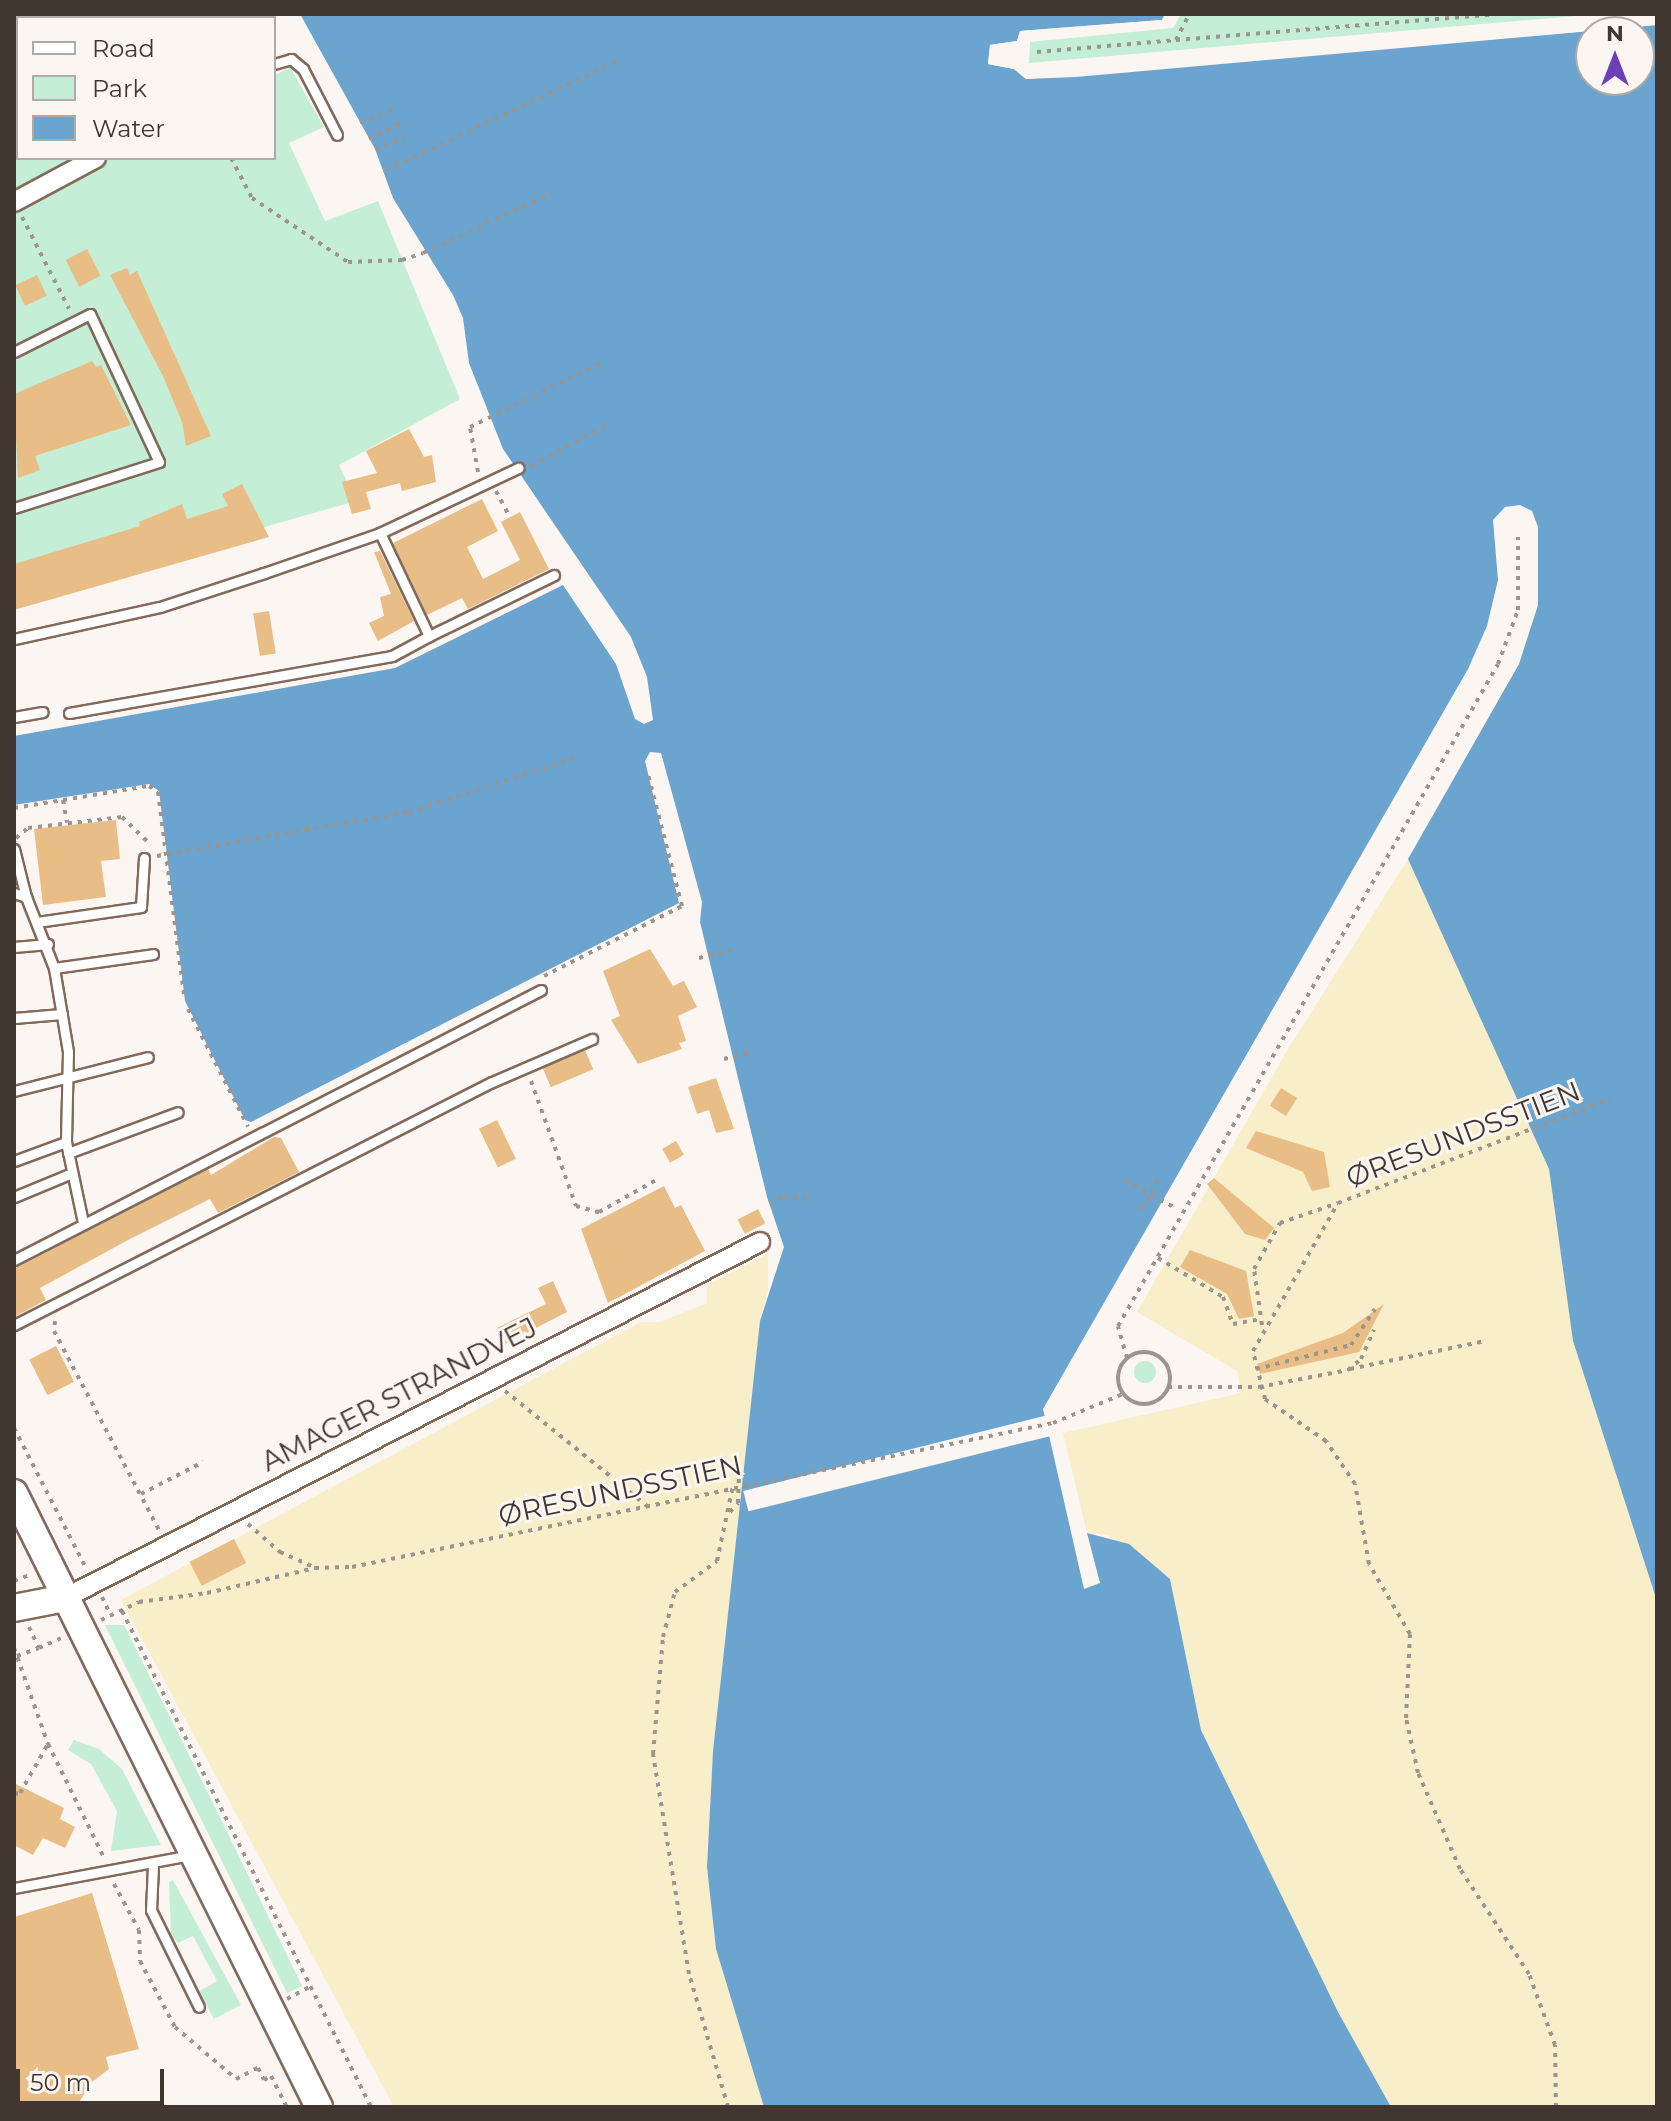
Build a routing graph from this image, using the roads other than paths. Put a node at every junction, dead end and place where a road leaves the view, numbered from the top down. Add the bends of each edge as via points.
1 (276, 63) edge
2 (337, 135) dead end
3 (92, 160) edge
4 (14, 202) edge
5 (14, 352) edge
6 (520, 470) road end
7 (14, 508) edge
8 (380, 533) junction
9 (554, 575) dead end
10 (429, 636) junction
11 (14, 639) edge
12 (43, 712) dead end
13 (69, 713) dead end
14 (14, 717) edge
15 (14, 849) edge
16 (144, 858) dead end
17 (14, 893) edge
18 (26, 897) junction
19 (37, 922) junction
20 (48, 944) junction
21 (14, 947) edge
22 (153, 954) dead end
23 (54, 968) junction
24 (541, 990) dead end
25 (62, 1014) junction
26 (14, 1018) edge
27 (592, 1039) dead end
28 (148, 1057) dead end
29 (68, 1075) junction
30 (14, 1091) edge
31 (178, 1112) dead end
32 (67, 1147) junction
33 (14, 1161) edge
34 (72, 1173) junction
35 (14, 1197) edge
36 (83, 1223) junction
37 (760, 1242) dead end
38 (14, 1260) edge
39 (14, 1325) edge
40 (14, 1493) edge
41 (65, 1598) junction
42 (17, 1607) edge
43 (195, 1854) junction
44 (153, 1865) junction
45 (14, 1888) edge
46 (199, 2007) dead end
47 (319, 2107) edge

1 - 2 lane via 291,59 303,69
3 - 4 street
5 - 7 lane via 90,314 159,462
6 - 8 lane
8 - 10 lane
8 - 11 lane via 160,607
9 - 10 lane
10 - 13 lane via 392,656
12 - 14 lane
15 - 18 lane
16 - 19 lane via 141,907
17 - 18 lane
18 - 19 lane
19 - 20 lane
20 - 21 lane
20 - 23 lane
22 - 23 lane
23 - 25 lane
24 - 36 lane
25 - 26 lane
25 - 29 lane
27 - 39 lane via 492,1082
28 - 29 lane
29 - 30 lane
29 - 32 lane
31 - 32 lane
32 - 33 lane
32 - 34 lane
34 - 35 lane
34 - 36 lane
36 - 38 lane
37 - 41 street, AMAGER STRANDVEJ
40 - 41 street
41 - 42 street
41 - 43 street
43 - 44 lane
43 - 47 street
44 - 45 lane
44 - 46 lane via 151,1910

